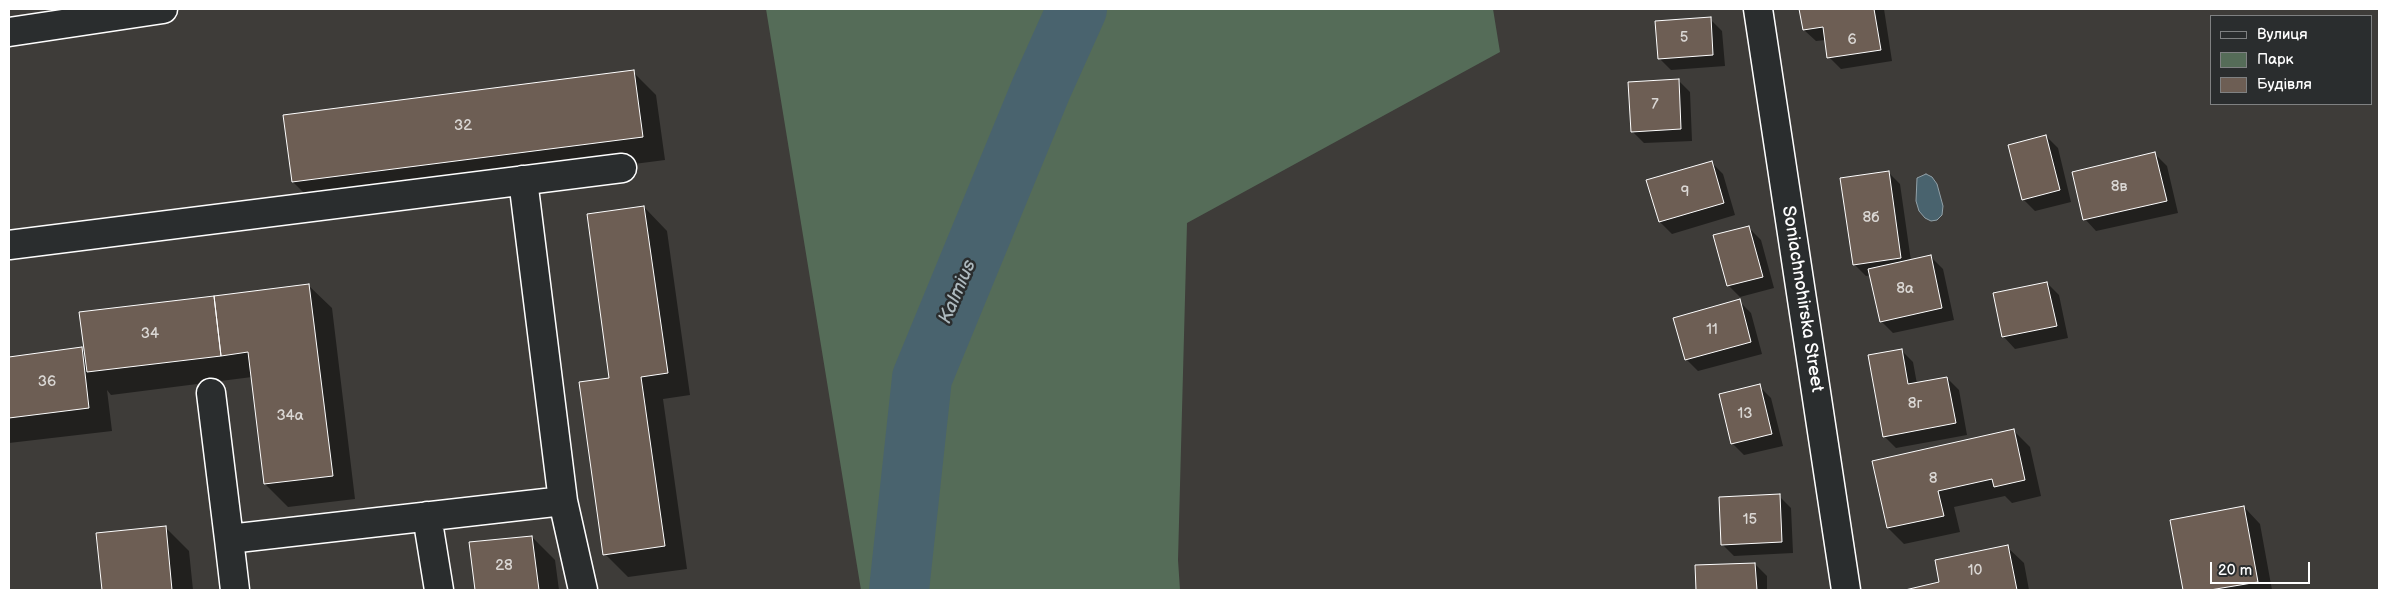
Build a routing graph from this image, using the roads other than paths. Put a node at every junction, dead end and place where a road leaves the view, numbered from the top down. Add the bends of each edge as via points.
1 (163, 9) edge
2 (1758, 9) edge
3 (9, 32) edge
4 (622, 168) dead end
5 (523, 180) junction
6 (9, 245) edge
7 (211, 393) dead end
8 (563, 500) junction
9 (427, 516) junction
10 (229, 539) junction
11 (235, 590) edge
12 (439, 590) edge
13 (583, 590) edge
14 (1846, 590) edge

1 - 3 street
2 - 14 street, Soniachnohirska Street
4 - 5 street
5 - 6 street
5 - 8 street
7 - 10 street
8 - 9 street
8 - 13 street
9 - 10 street
9 - 12 street
10 - 11 street

